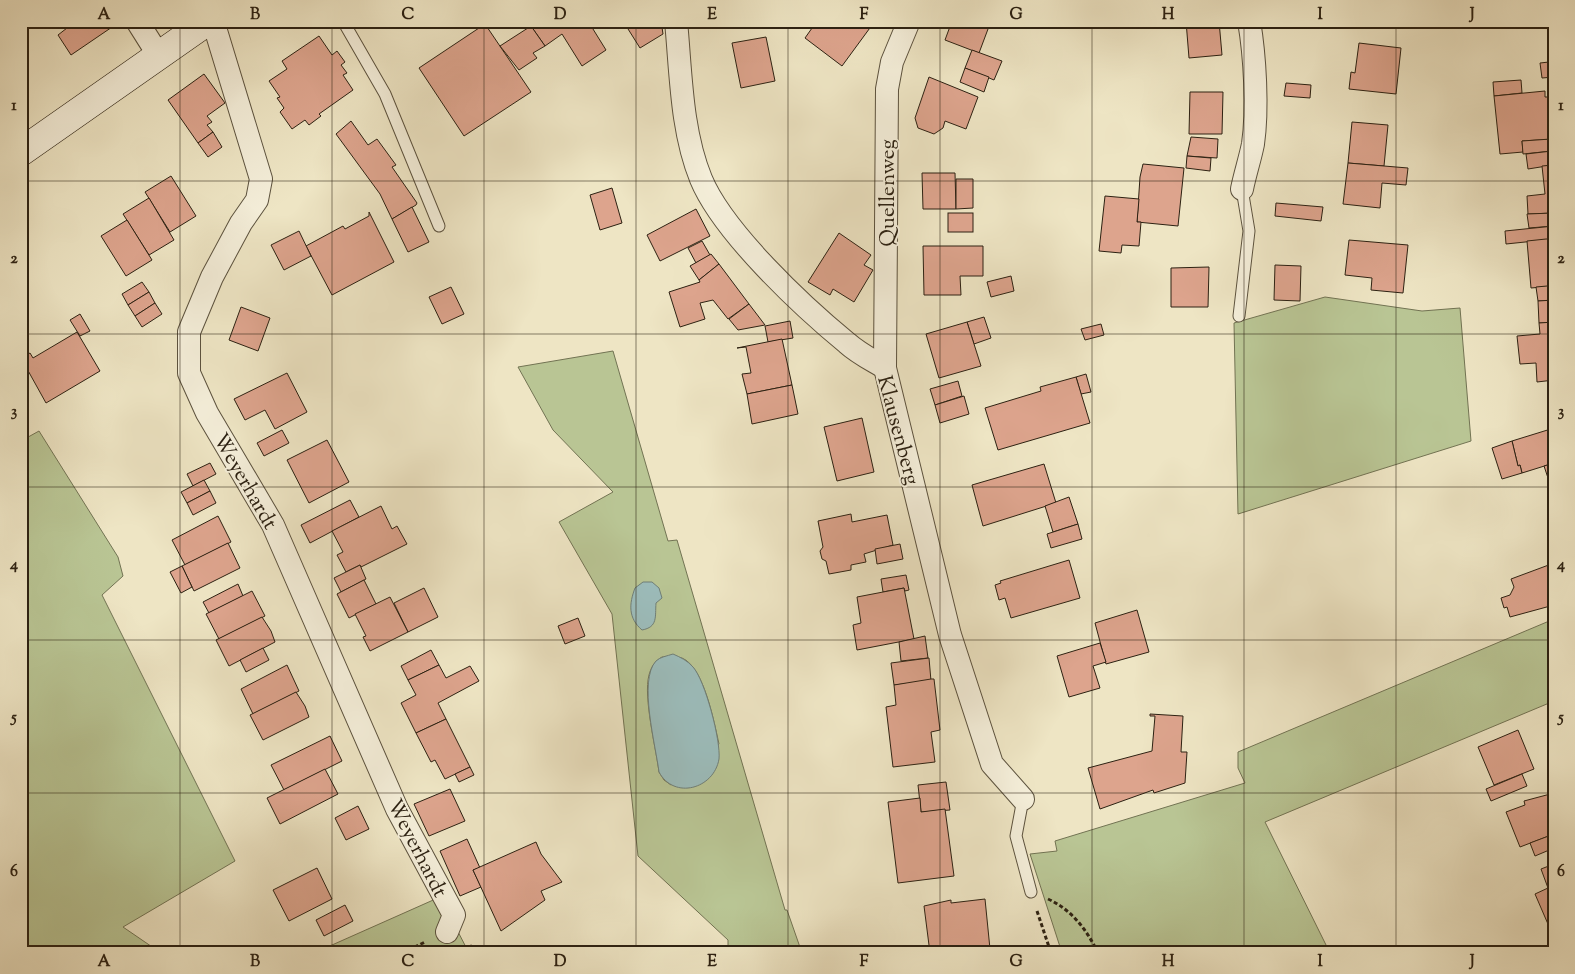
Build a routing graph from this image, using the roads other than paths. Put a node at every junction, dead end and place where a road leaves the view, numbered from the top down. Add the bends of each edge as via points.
1 (137, 21) edge
2 (208, 21) edge
3 (213, 21) edge
4 (343, 21) edge
5 (676, 21) edge
6 (909, 21) edge
7 (1249, 21) edge
8 (159, 56) junction
9 (21, 152) edge
10 (1242, 189) joint
11 (439, 226) dead end
12 (1239, 316) dead end
13 (885, 368) junction
14 (1023, 799) joint
15 (1031, 892) road end
16 (447, 932) dead end

1 - 8 street
2 - 8 main road
3 - 16 street, Weyerhardt via 261,179 257,200 212,277 189,332 189,373 207,413 273,525 397,809 454,915
4 - 11 lane via 385,94
5 - 13 street, Klausenberg via 687,128 702,179 724,217 763,264 799,299 848,344
6 - 13 street, Quellenweg via 892,62 887,89
7 - 10 street via 1254,89 1253,143
8 - 9 main road
10 - 12 lane via 1249,230
13 - 14 street, Klausenberg via 950,636 992,764
14 - 15 lane, Klausenberg via 1016,836

